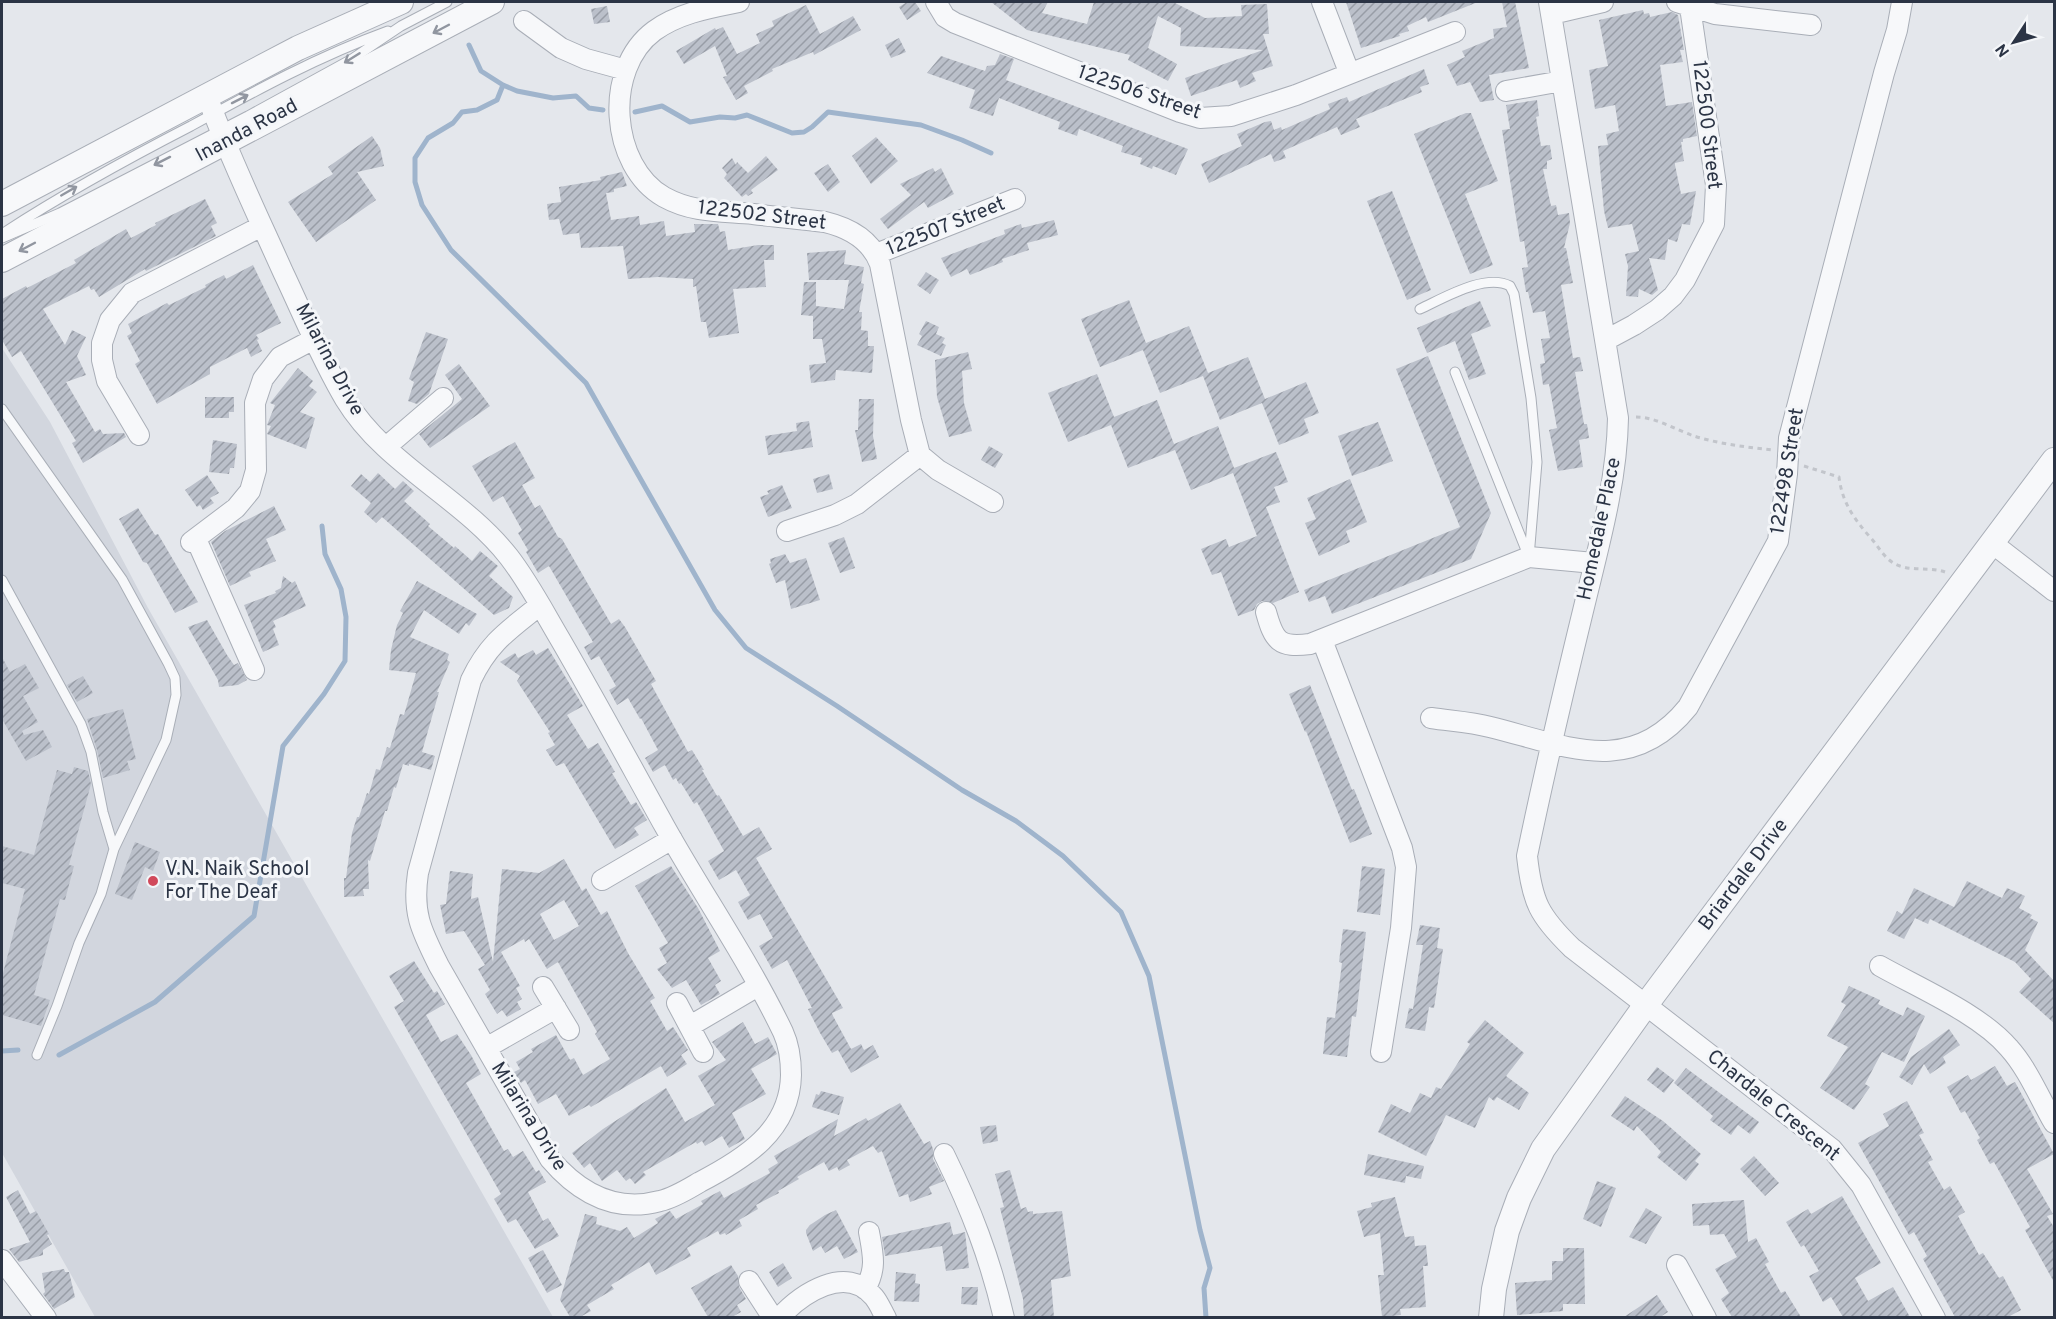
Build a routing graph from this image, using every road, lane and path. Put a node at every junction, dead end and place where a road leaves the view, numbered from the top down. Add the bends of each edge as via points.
1 (401, 2) edge
2 (447, 2) edge
3 (492, 2) edge
4 (739, 2) edge
5 (936, 2) edge
6 (1322, 2) edge
7 (1603, 2) edge
8 (1902, 2) edge
9 (1684, 4) edge
10 (1551, 8) edge
11 (524, 21) dead end
12 (1811, 24) dead end
13 (401, 26) junction
14 (1455, 32) dead end
15 (626, 70) junction
16 (1350, 72) junction
17 (1562, 81) junction
18 (1506, 91) dead end
19 (216, 121) junction
20 (1015, 199) dead end
21 (2, 204) edge
22 (262, 226) junction
23 (2, 236) edge
24 (876, 254) junction
25 (2, 260) edge
26 (1420, 309) dead end
27 (314, 339) junction
28 (1606, 340) junction
29 (1455, 372) dead end
30 (443, 398) dead end
31 (2, 409) edge
32 (1618, 418) junction
33 (139, 435) dead end
34 (386, 447) junction
35 (920, 455) junction
36 (1788, 457) junction
37 (2055, 460) edge
38 (993, 502) dead end
39 (787, 531) dead end
40 (1992, 543) junction
41 (1529, 557) junction
42 (1594, 563) junction
43 (2, 580) edge
44 (1963, 581) junction
45 (2055, 591) edge
46 (540, 605) junction
47 (1266, 612) dead end
48 (1322, 640) junction
49 (254, 670) dead end
50 (1431, 718) dead end
51 (1552, 744) junction
52 (672, 839) junction
53 (114, 849) junction
54 (602, 880) dead end
55 (1880, 966) dead end
56 (758, 986) junction
57 (543, 987) dead end
58 (677, 1003) dead end
59 (1645, 1006) junction
60 (556, 1008) junction
61 (690, 1026) junction
62 (569, 1029) dead end
63 (486, 1048) junction
64 (703, 1052) dead end
65 (1381, 1052) dead end
66 (37, 1054) dead end
67 (2055, 1124) edge
68 (944, 1154) dead end
69 (869, 1232) dead end
70 (2, 1260) edge
71 (1677, 1265) dead end
72 (749, 1281) dead end
73 (866, 1289) junction
74 (46, 1317) edge
75 (773, 1317) edge
76 (779, 1317) edge
77 (886, 1317) edge
78 (1004, 1317) edge
79 (1491, 1317) edge
80 (1706, 1317) edge
81 (1935, 1317) edge

1 - 19 street, Inanda Road via 298,48
2 - 13 lane
3 -> 19 street, Inanda Road
4 - 15 street, 122502 Street via 690,12 653,32
5 - 16 street, 122506 Street via 945,17 955,23 1200,118 1238,114
6 - 16 street
7 - 10 street
8 - 36 street, 122498 Street via 1789,438
9 - 12 street via 1715,14
9 - 28 street, 122500 Street via 1716,185 1714,224 1673,296
10 - 17 street, Homedale Place
11 - 15 street via 561,48
13 -> 19 lane via 352,59
19 -> 13 lane via 344,47
14 - 16 street, 122506 Street
15 - 24 street, 122502 Street via 620,130 627,156 662,195 699,210 840,226 853,231
17 - 18 street
17 - 28 street, Homedale Place
19 - 21 street, Inanda Road
19 - 22 street, Milarina Drive
19 -> 23 lane via 60,213
23 -> 19 lane via 74,188
19 -> 25 street, Inanda Road
20 - 24 street, 122507 Street
22 - 27 street, Milarina Drive
22 - 33 street via 132,293 110,320 102,343 107,381
24 - 35 street, 122502 Street
26 - 41 lane via 1494,281 1510,286 1514,294 1537,462
27 - 34 street, Milarina Drive via 344,398
27 - 49 street via 280,357 263,379 255,403 256,470 250,491 236,508 194,540
28 - 32 street, Homedale Place
29 - 41 lane
30 - 34 street
31 - 53 lane via 122,579 175,678 176,694 166,740
32 - 36 path via 1641,417 1695,436
32 - 42 street, Homedale Place via 1614,473
34 - 46 street, Milarina Drive via 498,544
35 - 38 street
35 - 39 street via 857,504
36 - 44 path via 1839,477 1848,509 1886,558 1909,568 1942,571
36 - 51 street, 122498 Street via 1778,541 1688,707 1660,734 1627,749 1589,750
37 - 40 street, Briardale Drive
40 - 44 street, Briardale Drive
40 - 45 street
41 - 42 street
41 - 48 street
42 - 51 street, Homedale Place
43 - 53 lane via 81,724
44 - 59 street, Briardale Drive
46 - 52 street, Milarina Drive
46 - 63 street, Milarina Drive via 499,637 471,680 414,895 424,936
47 - 48 street via 1271,632 1285,644 1297,646
48 - 65 street via 1405,860 1401,928
50 - 51 street, 122498 Street via 1487,726
51 - 59 street, Homedale Place via 1527,856 1534,898 1543,917 1572,948
52 - 54 street
52 - 56 street, Milarina Drive
53 - 66 lane via 101,894
55 - 67 street via 1967,1014 1998,1036 2019,1061
56 - 61 street
56 - 63 street, Milarina Drive via 785,1036 791,1077 786,1103 754,1150 666,1200 649,1204 602,1198 567,1178 550,1159
57 - 60 street
58 - 61 street
59 - 79 street, Briardale Drive via 1543,1149 1507,1231
59 - 81 street, Chardale Crescent via 1832,1149 1861,1185
60 - 62 street
60 - 63 street
61 - 64 street
68 - 78 street via 982,1236
69 - 73 street via 874,1264
70 - 74 street
71 - 80 street
72 - 75 street
73 - 76 street via 858,1284 835,1282 802,1296
73 - 77 street

